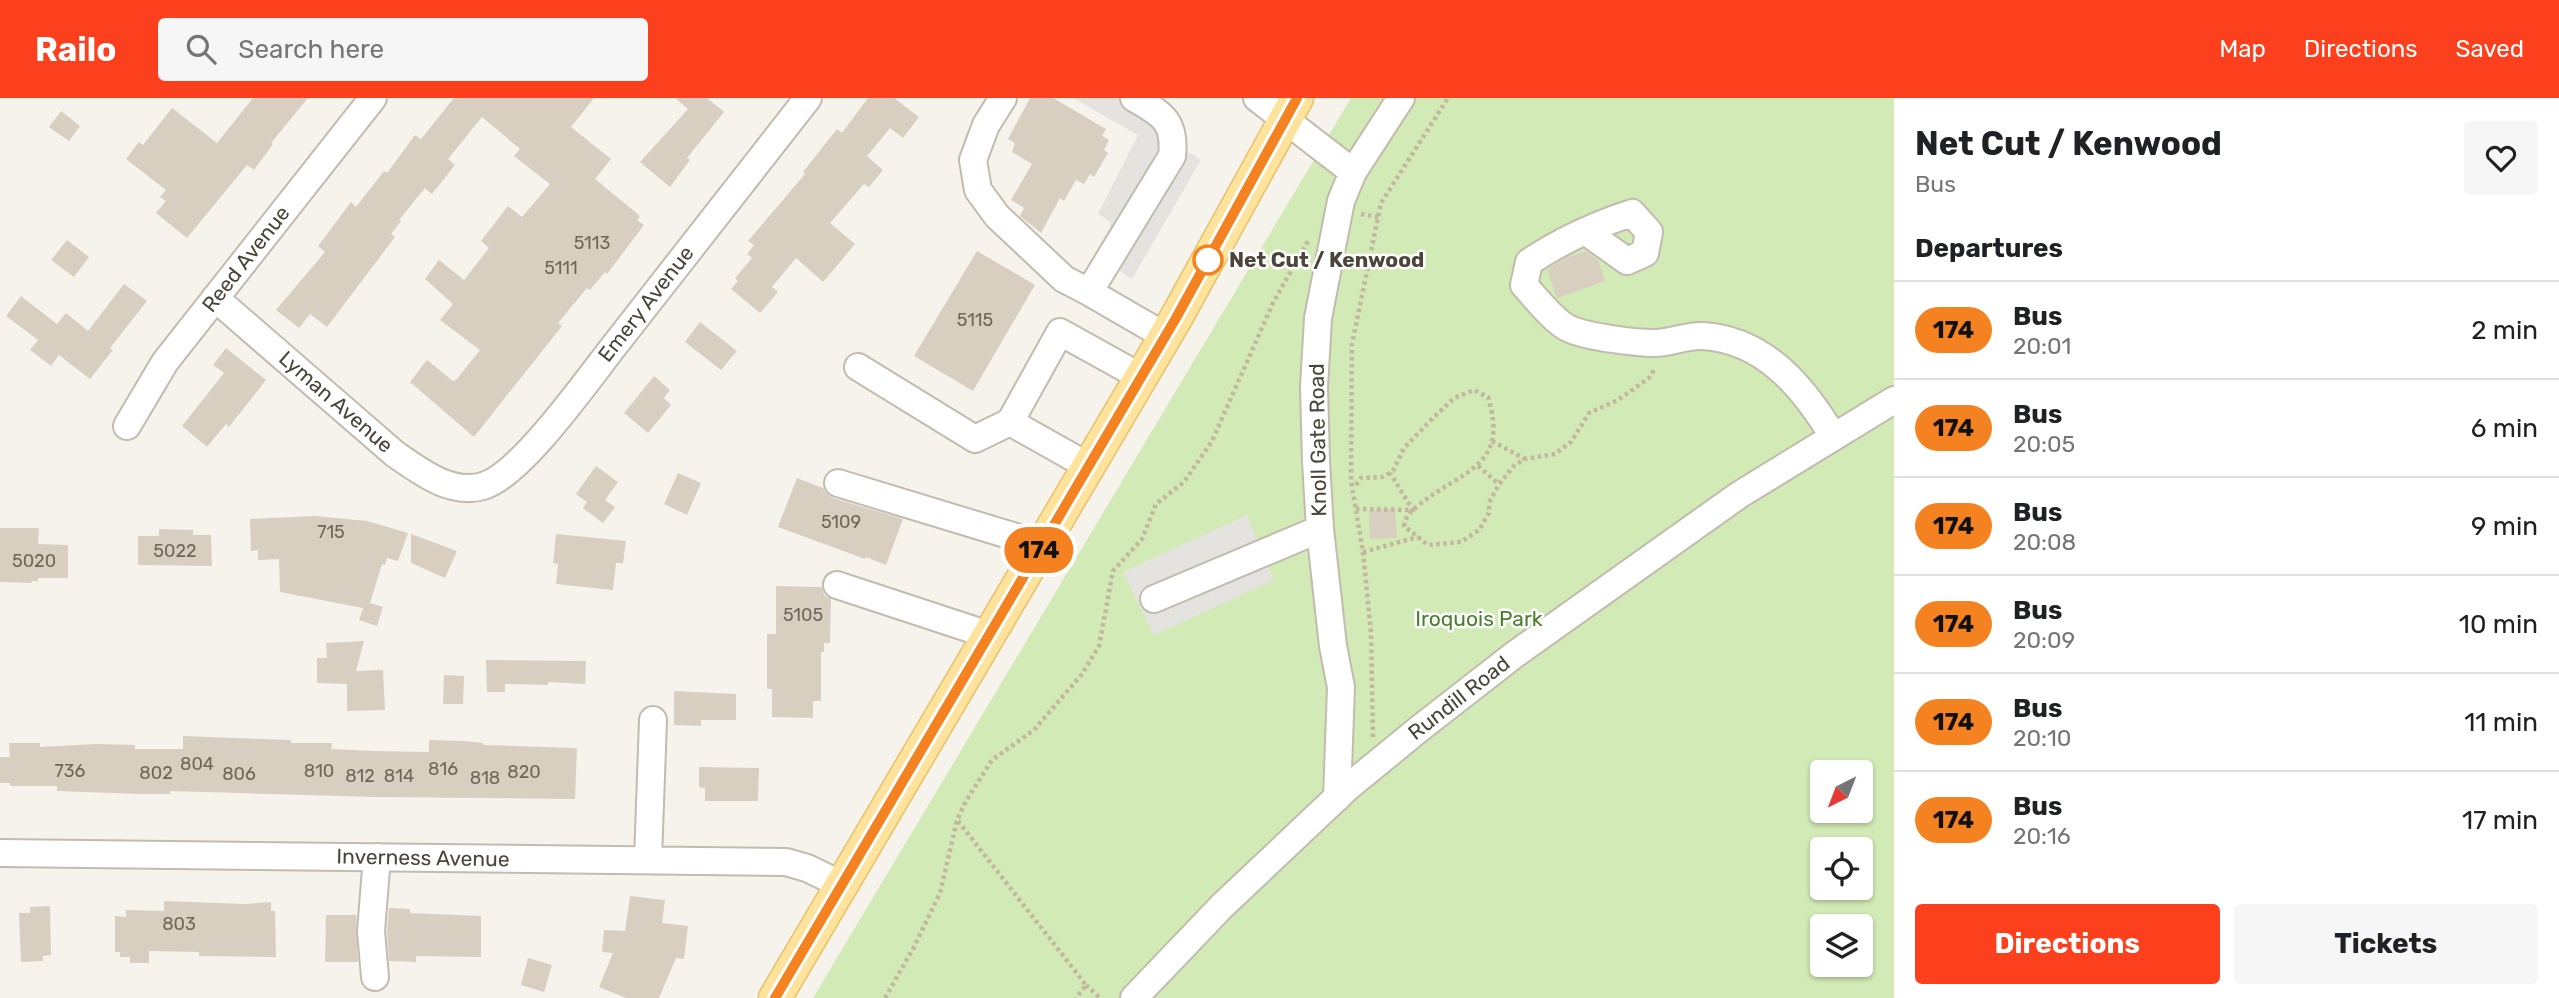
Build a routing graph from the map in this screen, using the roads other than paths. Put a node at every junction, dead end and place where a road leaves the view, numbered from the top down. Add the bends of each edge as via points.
1 (373, 98) edge
2 (808, 98) edge
3 (1003, 98) edge
4 (1134, 98) edge
5 (1257, 98) edge
6 (1401, 98) edge
7 (1290, 109) edge
8 (1353, 172) junction
9 (1585, 231) dead end
10 (1089, 292) junction
11 (215, 298) junction
12 (1165, 335) junction
13 (858, 367) dead end
14 (1141, 377) junction
15 (1894, 400) edge
16 (1010, 422) junction
17 (127, 426) dead end
18 (1833, 436) junction
19 (1088, 466) junction
20 (838, 483) dead end
21 (467, 488) joint
22 (1320, 530) junction
23 (1042, 545) junction
24 (837, 584) dead end
25 (1154, 599) dead end
26 (989, 635) junction
27 (653, 720) dead end
28 (1337, 798) junction
29 (0, 853) edge
30 (377, 857) junction
31 (648, 860) junction
32 (842, 885) junction
33 (375, 977) dead end
34 (775, 998) edge
35 (1134, 998) edge

1 - 11 street, Reed Avenue
2 - 21 street, Emery Avenue via 521,461 507,475
3 - 10 street via 986,125 973,160 978,190 997,216 1064,279
4 - 10 street via 1160,113 1170,126 1172,156
5 - 7 street
6 - 8 street, Knoll Gate Road
7 - 8 street
7 - 12 main road
8 - 22 street, Knoll Gate Road via 1340,201 1318,318 1314,387
9 - 18 street via 1560,241 1530,262 1524,285 1569,329 1655,343 1702,336 1736,343 1768,359 1798,384
10 - 12 street
11 - 17 street, Reed Avenue via 165,362
11 - 21 street, Lyman Avenue via 395,454 425,475
12 - 14 main road
13 - 16 street via 975,439
14 - 16 street via 1060,332
14 - 19 main road
15 - 18 street, Rundill Road
16 - 19 street
18 - 28 street, Rundill Road via 1739,495 1555,625
19 - 23 main road
20 - 23 street
22 - 25 street
22 - 28 street, Knoll Gate Road via 1341,687
23 - 26 main road
24 - 26 street
26 - 32 main road
27 - 31 street
28 - 35 street, Rundill Road via 1213,915
29 - 30 street, Inverness Avenue
30 - 31 street, Inverness Avenue
30 - 33 street via 371,931
31 - 32 street, Inverness Avenue via 786,862
32 - 34 main road

